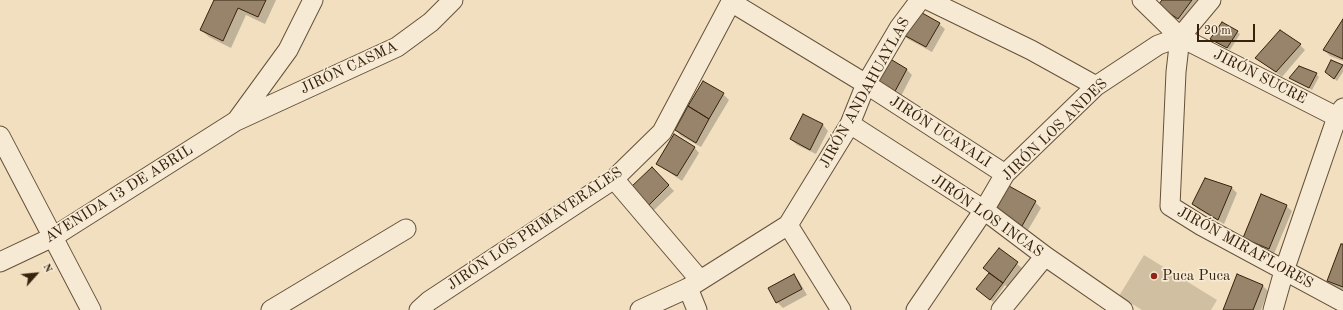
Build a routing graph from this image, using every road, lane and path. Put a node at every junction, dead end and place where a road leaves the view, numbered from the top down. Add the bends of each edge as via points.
1 (313, 0) edge
2 (453, 0) edge
3 (920, 0) edge
4 (928, 0) edge
5 (1142, 0) edge
6 (1210, 0) edge
7 (731, 1) edge
8 (1180, 37) junction
9 (866, 84) junction
10 (1096, 86) junction
11 (1341, 115) edge
12 (236, 121) junction
13 (850, 124) junction
14 (0, 136) edge
15 (1005, 174) junction
16 (614, 179) junction
17 (984, 210) junction
18 (788, 225) junction
19 (406, 230) dead end
20 (53, 237) junction
21 (1045, 256) junction
22 (0, 262) edge
23 (1284, 271) junction
24 (694, 284) junction
25 (1343, 302) edge
26 (91, 310) edge
27 (271, 310) edge
28 (419, 310) edge
29 (640, 310) edge
30 (697, 310) edge
31 (841, 310) edge
32 (916, 310) edge
33 (1001, 310) edge
34 (1123, 310) edge
35 (1273, 310) edge

1 - 12 street via 288,50
2 - 12 street, JIRÓN CASMA via 431,22 397,47
3 - 9 street, JIRÓN ANDAHUAYLAS via 899,28
4 - 10 street via 1031,50
5 - 8 street, JIRÓN SUCRE
6 - 8 street, JIRÓN LOS ANDES
7 - 9 street, JIRÓN UCAYALI
7 - 16 street, JIRÓN LOS PRIMAVERALES via 662,132
8 - 10 street, JIRÓN LOS ANDES via 1158,46
8 - 11 street, JIRÓN SUCRE
8 - 23 street, JIRÓN MIRAFLORES via 1170,206
9 - 13 street, JIRÓN ANDAHUAYLAS
9 - 15 street, JIRÓN UCAYALI
10 - 15 street, JIRÓN LOS ANDES
11 - 23 street
12 - 20 street, AVENIDA 13 DE ABRIL
13 - 17 street, JIRÓN LOS INCAS
13 - 18 street, JIRÓN ANDAHUAYLAS
14 - 20 street
15 - 17 street, JIRÓN LOS ANDES
16 - 24 street
16 - 28 street, JIRÓN LOS PRIMAVERALES
17 - 21 street, JIRÓN LOS INCAS
17 - 32 street, JIRÓN LOS ANDES
18 - 24 street, JIRÓN ANDAHUAYLAS
18 - 31 street
19 - 27 street
20 - 22 street, AVENIDA 13 DE ABRIL
20 - 26 street
21 - 33 street
21 - 34 street, JIRÓN LOS INCAS
23 - 25 street, JIRÓN MIRAFLORES
23 - 35 street
24 - 29 street, JIRÓN ANDAHUAYLAS
24 - 30 street

